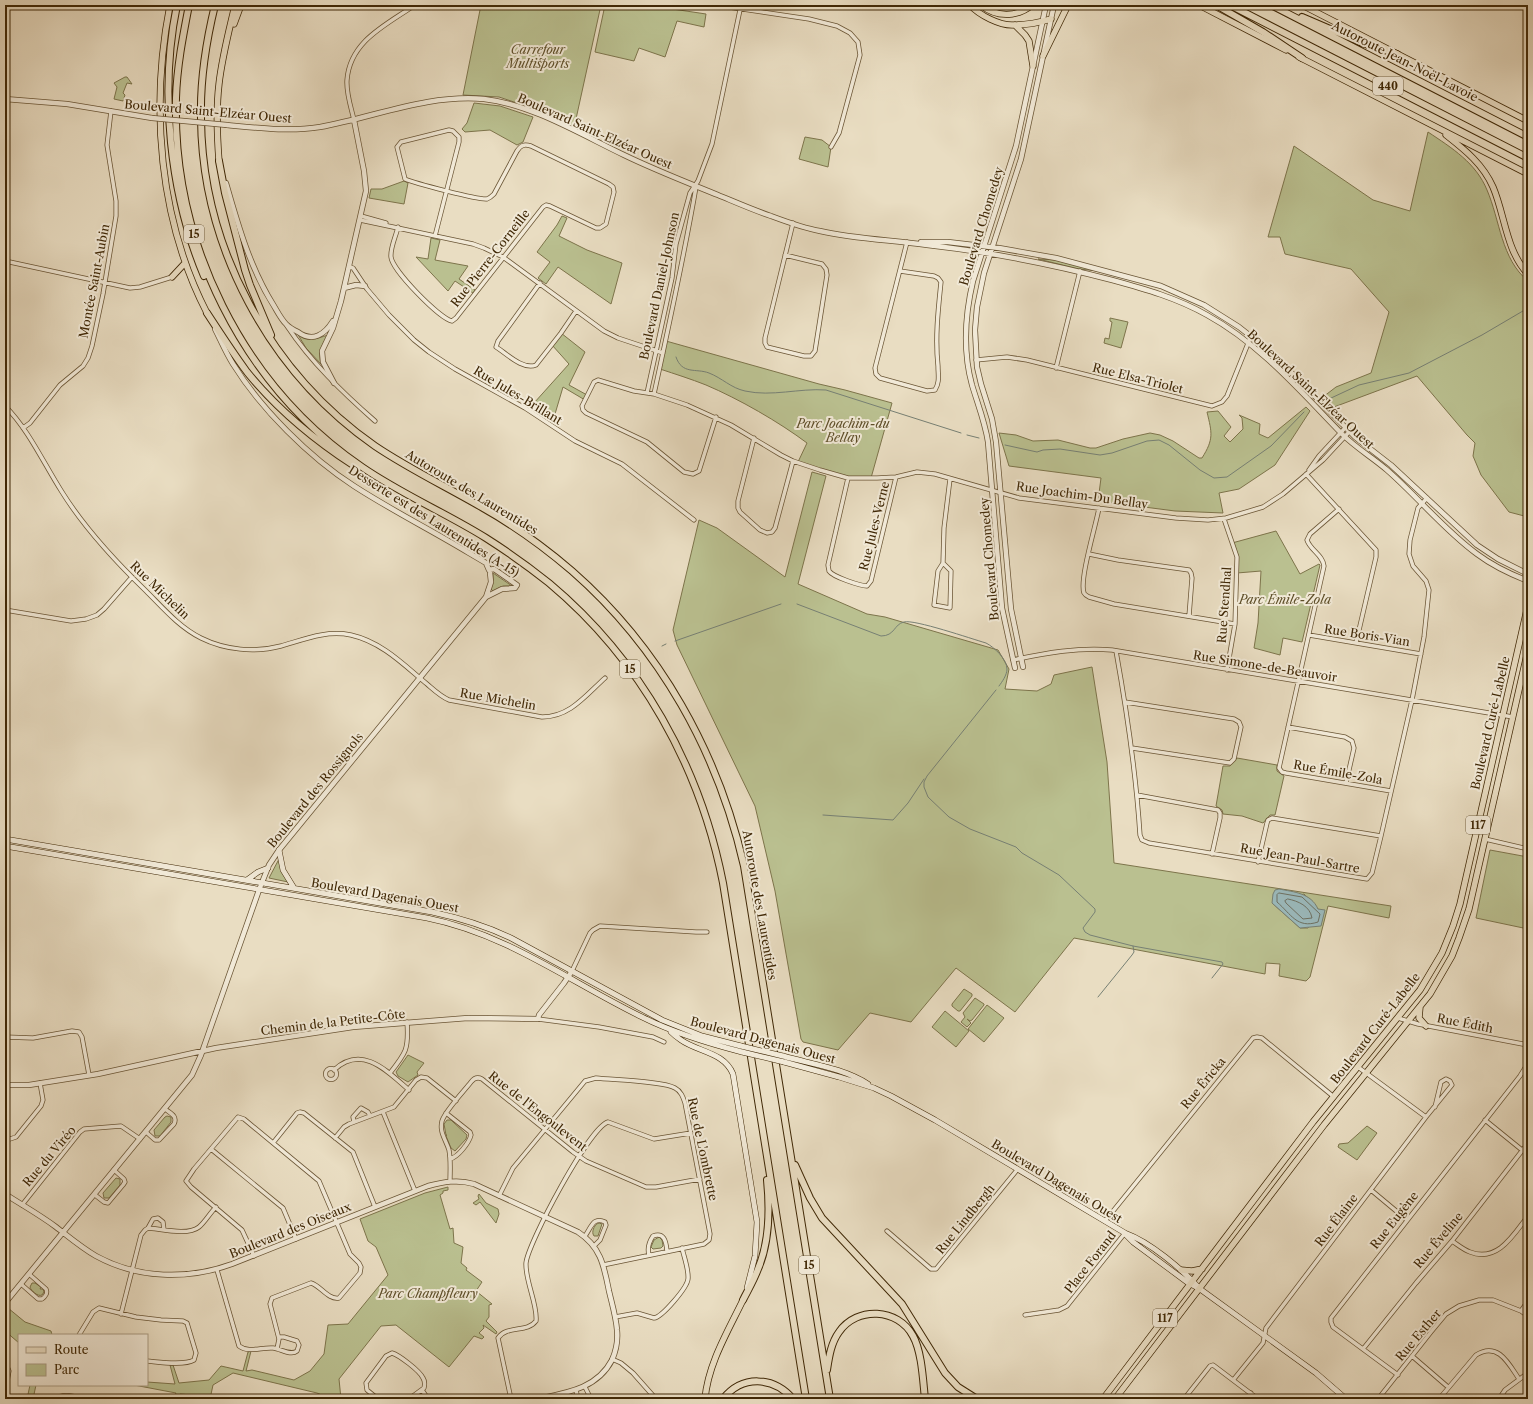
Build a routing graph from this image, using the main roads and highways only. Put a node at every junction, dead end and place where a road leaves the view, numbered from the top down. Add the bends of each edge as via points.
1 (170, 5) edge
2 (177, 5) edge
3 (190, 5) edge
4 (215, 5) edge
5 (235, 5) edge
6 (241, 5) edge
7 (970, 5) edge
8 (981, 5) edge
9 (1032, 5) edge
10 (1068, 5) edge
11 (1199, 5) edge
12 (1216, 5) edge
13 (1230, 5) edge
14 (1272, 5) edge
15 (1302, 5) edge
16 (1051, 19) road end
17 (1015, 25) junction
18 (226, 47) junction
19 (1397, 54) junction
20 (1044, 56) road end
21 (1302, 58) junction
22 (1033, 66) road end
23 (1528, 120) edge
24 (1434, 126) junction
25 (1528, 137) edge
26 (1528, 158) edge
27 (219, 161) joint
28 (1528, 174) edge
29 (1528, 237) edge
30 (1528, 252) edge
31 (185, 263) junction
32 (1528, 274) edge
33 (172, 278) road end
34 (207, 313) joint
35 (277, 349) junction
36 (273, 384) junction
37 (413, 498) junction
38 (1528, 605) edge
39 (1528, 650) edge
40 (5, 839) edge
41 (5, 846) edge
42 (278, 850) road end
43 (268, 868) road end
44 (246, 880) junction
45 (294, 888) junction
46 (1420, 1007) junction
47 (1426, 1026) road end
48 (668, 1029) junction
49 (731, 1046) junction
50 (765, 1145) junction
51 (791, 1158) junction
52 (1125, 1233) junction
53 (1202, 1269) junction
54 (1180, 1270) junction
55 (1192, 1283) junction
56 (1200, 1289) junction
57 (743, 1300) junction
58 (826, 1373) junction
59 (705, 1399) edge
60 (723, 1399) edge
61 (793, 1399) edge
62 (806, 1399) edge
63 (830, 1399) edge
64 (926, 1399) edge
65 (977, 1399) edge
66 (1104, 1399) edge
67 (1116, 1399) edge
68 (1345, 1399) edge

1 - 31 main road, Desserte est des Laurentides (A-15) via 161,71 161,140 170,205
2 - 36 highway via 170,63 170,107 174,165 186,223 203,274 230,329 243,349
3 - 36 highway, 15 via 179,60 176,105 179,159 187,210 201,255 221,304 243,343
4 - 35 highway, Autoroute des Laurentides / 15 via 206,48 201,92 202,140 207,184 219,232 233,270 252,310
5 - 18 main road
6 - 18 main road
7 - 17 main road via 989,18
8 - 9 main road via 994,13 1007,15 1020,12
10 - 20 main road
11 - 21 main road
12 - 21 highway
13 - 26 highway, 440
14 - 19 highway via 1365,44
14 - 25 highway, Autoroute Jean-Noël-Lavoie / 440
15 - 19 main road
16 - 17 main road
17 - 22 main road via 1029,41
18 - 27 main road via 217,106
19 - 23 main road
21 - 24 main road
24 - 28 main road
24 - 32 main road via 1468,152 1484,170 1494,191 1515,256
27 - 35 highway via 247,274
29 - 30 main road
31 - 33 main road
31 - 34 main road, Desserte est des Laurentides (A-15)
34 - 37 highway via 248,373 292,419 349,463
35 - 51 highway, Autoroute des Laurentides / 15 via 323,402 363,437 391,456 508,523 572,571 629,629 676,694 713,766 738,839 749,893
36 - 37 highway, 15 via 305,419 342,452
37 - 50 highway, 15 via 492,542 528,566 557,590 620,656 668,728 698,792 718,860
38 - 53 main road, Boulevard Curé-Labelle / 117 via 1462,896 1444,948 1431,974 1398,1018
39 - 46 main road, Boulevard Curé-Labelle / 117 via 1468,909 1459,938 1440,978
40 - 44 main road, Boulevard Dagenais Ouest
41 - 48 main road, Boulevard Dagenais Ouest via 427,918 459,926 507,944
42 - 45 main road via 283,870
43 - 44 main road
44 - 45 main road, Boulevard Dagenais Ouest
45 - 49 main road, Boulevard Dagenais Ouest via 432,912 488,928 512,938 669,1023
46 - 47 main road via 1419,1018
46 - 56 main road, Boulevard Curé-Labelle / 117 via 1307,1147
48 - 49 main road, Boulevard Dagenais Ouest via 700,1040
48 - 57 main road via 681,1041 721,1059 733,1074 757,1238 754,1261
49 - 52 main road, Boulevard Dagenais Ouest, bridge via 862,1080 935,1120
50 - 57 highway via 769,1201 767,1236 758,1269
50 - 62 highway, 15
51 - 58 highway, Autoroute des Laurentides / 15
51 - 65 highway via 807,1194 822,1218 906,1308 938,1364 949,1378
52 - 54 main road, Boulevard Dagenais Ouest via 1136,1237
52 - 55 main road, Boulevard Dagenais Ouest via 1133,1242
53 - 54 main road
53 - 55 main road, Boulevard Curé-Labelle / 117
54 - 55 main road, Boulevard Dagenais Ouest
55 - 56 main road, Boulevard Dagenais Ouest
55 - 66 main road, Boulevard Curé-Labelle / 117
56 - 67 main road, Boulevard Curé-Labelle / 117
56 - 68 main road, Boulevard Dagenais Ouest via 1317,1374
57 - 59 main road via 712,1367
58 - 63 highway, Autoroute des Laurentides / 15
58 - 64 highway via 833,1344 842,1328 861,1316 884,1314 902,1323 914,1339
60 - 61 highway via 736,1387 754,1381 773,1384 785,1390

